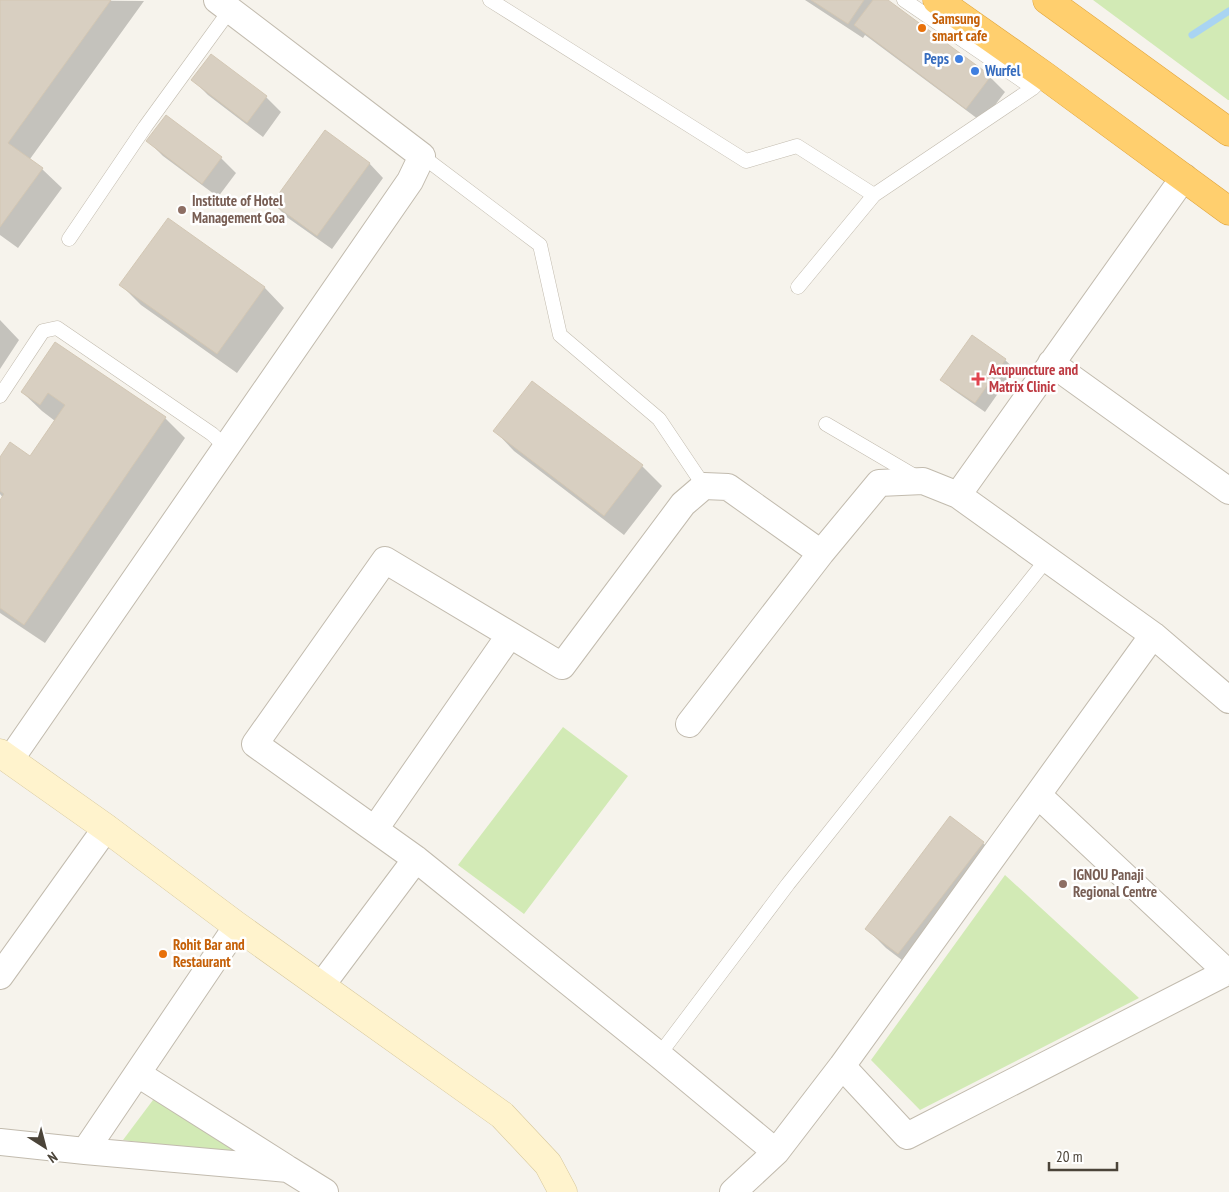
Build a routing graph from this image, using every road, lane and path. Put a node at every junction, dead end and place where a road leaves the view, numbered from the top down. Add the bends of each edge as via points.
1 (490, 0) edge
2 (904, 0) edge
3 (938, 0) edge
4 (1047, 0) edge
5 (223, 5) edge
6 (1039, 82) junction
7 (1229, 132) edge
8 (422, 156) junction
9 (1184, 177) junction
10 (874, 195) junction
11 (1229, 211) edge
12 (69, 239) dead end
13 (798, 287) dead end
14 (1051, 363) junction
15 (0, 396) edge
16 (826, 424) dead end
17 (226, 448) junction
18 (923, 481) junction
19 (704, 486) junction
20 (1229, 491) edge
21 (958, 494) junction
22 (821, 554) junction
23 (1048, 559) junction
24 (1153, 635) junction
25 (509, 636) junction
26 (1229, 700) edge
27 (689, 724) dead end
28 (5, 756) edge
29 (1038, 794) junction
30 (106, 828) junction
31 (375, 829) junction
32 (416, 859) junction
33 (237, 926) junction
34 (1228, 972) edge
35 (0, 976) edge
36 (321, 986) junction
37 (659, 1055) junction
38 (842, 1066) junction
39 (138, 1074) junction
40 (0, 1142) edge
41 (85, 1151) junction
42 (776, 1152) junction
43 (288, 1169) junction
44 (325, 1192) edge
45 (562, 1192) edge
46 (733, 1192) edge

1 - 10 lane via 746,161 797,146
2 - 6 lane
3 - 6 highway
4 - 7 highway
5 - 8 street
5 - 12 lane
6 - 9 highway
6 - 10 lane
8 - 17 street via 410,181
8 - 19 lane via 540,245 560,335 659,420
9 - 11 highway
9 - 14 street
10 - 13 lane
14 - 20 street
14 - 21 street
15 - 17 lane via 43,331 57,328 212,434
16 - 18 lane
17 - 28 street
18 - 21 street
18 - 22 street via 879,483
19 - 22 street via 728,487
19 - 25 street via 683,504 562,666
21 - 23 street
22 - 27 street
23 - 24 street
23 - 37 lane via 788,884
24 - 26 street
24 - 29 street
25 - 31 street
25 - 31 street via 385,560 256,744
28 - 30 street
29 - 34 street
29 - 38 street
30 - 33 street
30 - 35 street
31 - 32 street
32 - 36 street
32 - 37 street
33 - 36 street
33 - 39 street
34 - 38 street via 907,1136
36 - 45 street via 502,1115 548,1164
37 - 42 street
38 - 42 street
39 - 41 street
39 - 43 street
40 - 41 street
41 - 43 street
42 - 46 street
43 - 44 street

